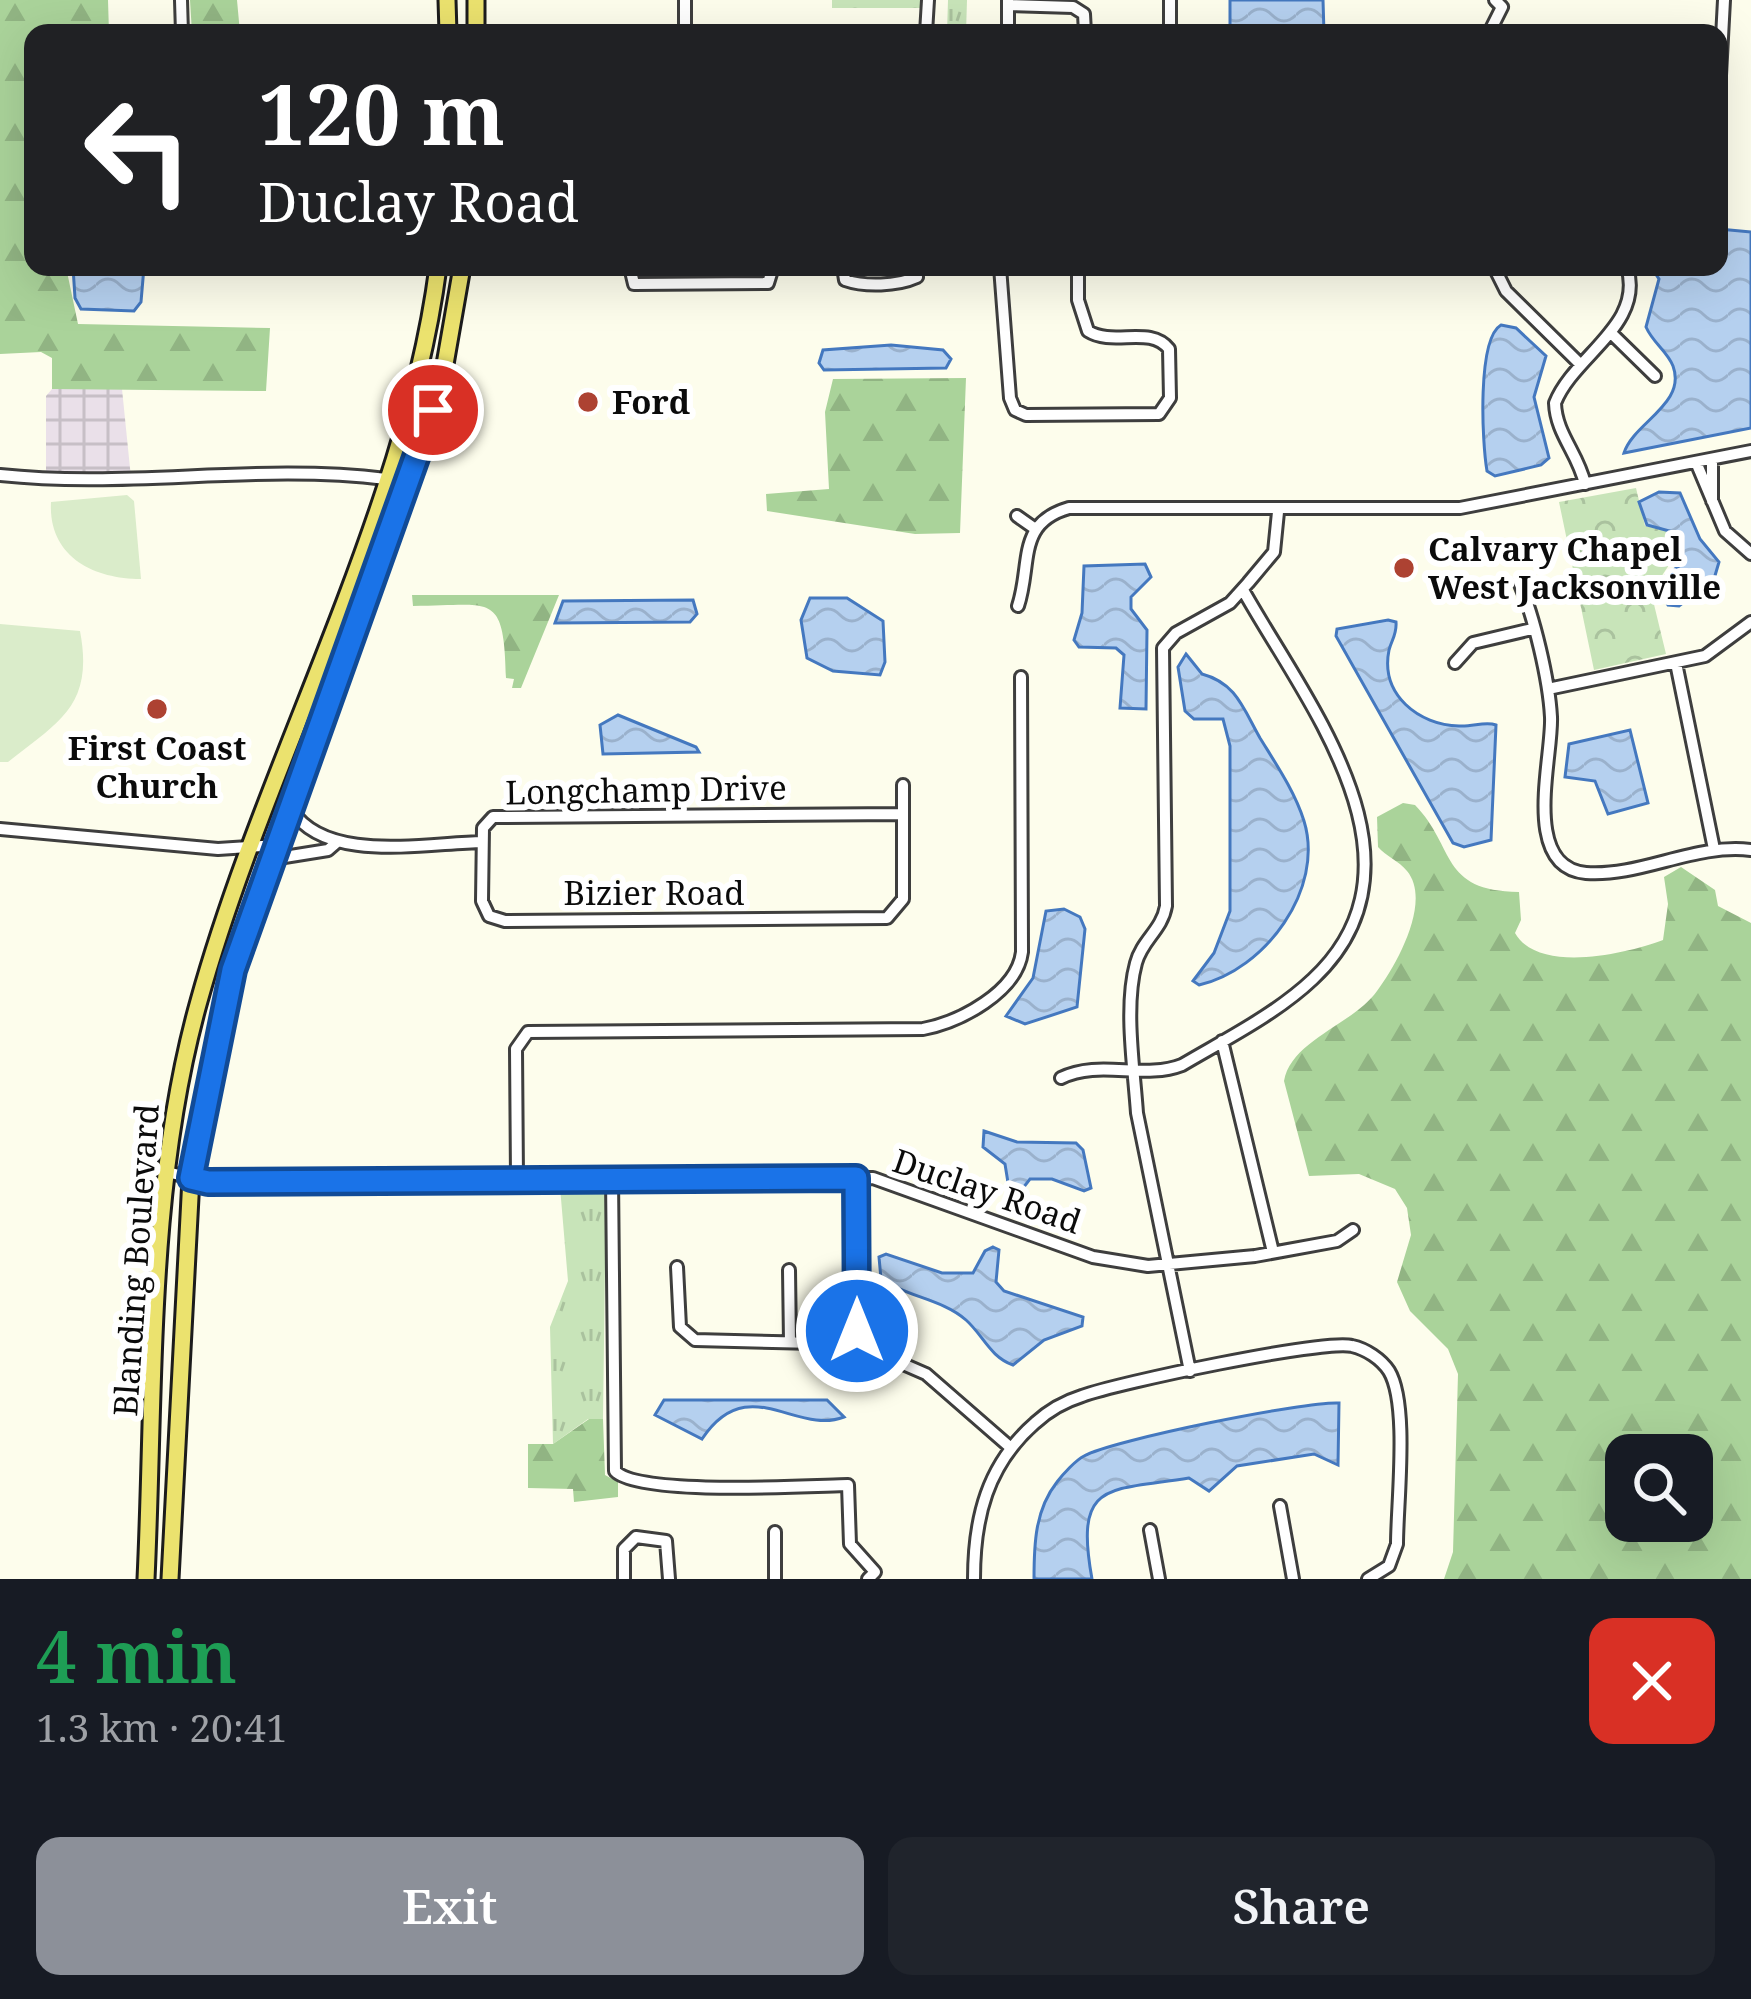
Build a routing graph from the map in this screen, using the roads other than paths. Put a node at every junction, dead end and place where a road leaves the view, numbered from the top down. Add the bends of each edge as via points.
1 (1008, 3) edge
2 (1085, 24) edge
3 (436, 276) edge
4 (460, 276) edge
5 (633, 276) edge
6 (770, 276) edge
7 (844, 276) edge
8 (1001, 276) edge
9 (1078, 276) edge
10 (1498, 276) edge
11 (1627, 276) edge
12 (916, 277) dead end
13 (1610, 332) junction
14 (1579, 363) junction
15 (1655, 376) dead end
16 (410, 404) junction
17 (433, 410) junction
18 (1751, 452) edge
19 (1712, 459) junction
20 (1696, 462) junction
21 (0, 475) edge
22 (386, 478) junction
23 (1585, 484) junction
24 (1712, 501) junction
25 (1278, 512) junction
26 (1017, 516) dead end
27 (1034, 528) junction
28 (1751, 554) edge
29 (1519, 582) dead end
30 (1243, 590) junction
31 (1018, 606) dead end
32 (334, 620) junction
33 (1751, 622) edge
34 (357, 628) junction
35 (1532, 629) junction
36 (1455, 663) dead end
37 (1676, 663) junction
38 (1021, 677) dead end
39 (1548, 688) junction
40 (903, 785) dead end
41 (291, 809) junction
42 (903, 814) junction
43 (0, 829) edge
44 (482, 842) junction
45 (336, 843) junction
46 (1714, 849) junction
47 (249, 850) junction
48 (1751, 850) edge
49 (275, 852) junction
50 (197, 1006) junction
51 (221, 1013) junction
52 (1222, 1041) junction
53 (1134, 1070) junction
54 (1061, 1078) dead end
55 (167, 1172) junction
56 (191, 1178) junction
57 (612, 1178) junction
58 (856, 1178) junction
59 (517, 1179) junction
60 (1353, 1230) dead end
61 (1273, 1252) junction
62 (1170, 1265) junction
63 (676, 1268) dead end
64 (789, 1270) dead end
65 (790, 1342) junction
66 (857, 1344) junction
67 (1190, 1371) junction
68 (1011, 1448) junction
69 (151, 1487) junction
70 (174, 1488) junction
71 (1280, 1506) dead end
72 (1150, 1530) dead end
73 (775, 1532) dead end
74 (146, 1579) edge
75 (170, 1579) edge
76 (624, 1579) edge
77 (668, 1579) edge
78 (775, 1579) edge
79 (868, 1579) edge
80 (974, 1579) edge
81 (1159, 1579) edge
82 (1293, 1579) edge
83 (1368, 1579) edge

1 - 2 street via 1073,7
3 - 16 main road, Blanding Boulevard
4 - 17 main road, Blanding Boulevard
5 - 6 street via 634,284 768,284
7 - 12 street via 853,283
8 - 9 street via 1015,410 1153,415 1169,405 1169,349 1154,338 1092,334
10 - 14 street
11 - 13 street via 1628,305
13 - 14 street
13 - 15 street
14 - 23 street via 1560,391 1556,415
16 - 17 main road
16 - 22 main road, Blanding Boulevard
17 - 34 main road, Blanding Boulevard
18 - 19 street
19 - 20 street
19 - 24 street
20 - 23 street
20 - 24 street
21 - 22 street via 85,482 216,474
22 - 32 main road, Blanding Boulevard
23 - 25 street via 1460,508
24 - 28 street via 1725,531
25 - 27 street via 1069,508
25 - 30 street via 1274,552
26 - 27 street
27 - 31 street
29 - 35 street
30 - 52 street via 1353,788 1365,875 1353,919 1318,975
30 - 53 street via 1168,640 1160,658 1166,907 1136,961
32 - 34 main road
32 - 47 main road, Blanding Boulevard
33 - 37 street via 1727,644
34 - 41 main road, Blanding Boulevard
35 - 36 street via 1473,644
35 - 39 street
37 - 39 street
37 - 46 street
38 - 59 street via 1022,952 1010,981 951,1021 923,1029 521,1036
39 - 46 street via 1544,810 1566,867 1594,873
40 - 42 street
41 - 45 street via 301,826
41 - 49 main road, Blanding Boulevard
42 - 44 street, Longchamp Drive via 498,817 485,824
42 - 44 street, Bizier Road via 903,899 880,919 506,921 489,916 482,901
43 - 47 street, Longchamp Drive
44 - 45 street, Longchamp Drive
45 - 49 street, Longchamp Drive
46 - 48 street
47 - 49 street, Longchamp Drive
47 - 50 main road, Blanding Boulevard
49 - 51 main road, Blanding Boulevard
50 - 51 street
50 - 55 main road, Blanding Boulevard
51 - 56 main road, Blanding Boulevard
52 - 53 street via 1174,1069
52 - 61 street
53 - 54 street via 1076,1070
53 - 62 street
55 - 56 street, Duclay Road
55 - 69 main road, Blanding Boulevard
56 - 59 street, Duclay Road
56 - 70 main road, Blanding Boulevard
57 - 58 street, Duclay Road
57 - 59 street, Duclay Road
57 - 79 street via 614,1471 686,1488 848,1485 850,1544 874,1572
58 - 62 street, Duclay Road via 891,1182 1093,1256
58 - 66 street
60 - 61 street, Duclay Road via 1337,1241
61 - 62 street, Duclay Road
62 - 67 street
63 - 65 street via 680,1327 695,1340
64 - 65 street
65 - 66 street
66 - 68 street via 926,1373
67 - 68 street via 1066,1402
67 - 83 street via 1335,1344 1388,1370 1398,1400 1397,1544 1389,1566
68 - 80 street via 983,1498
69 - 70 street
69 - 74 main road, Blanding Boulevard
70 - 75 main road, Blanding Boulevard
71 - 82 street
72 - 81 street
73 - 78 street
76 - 77 street via 624,1550 636,1537 666,1541

